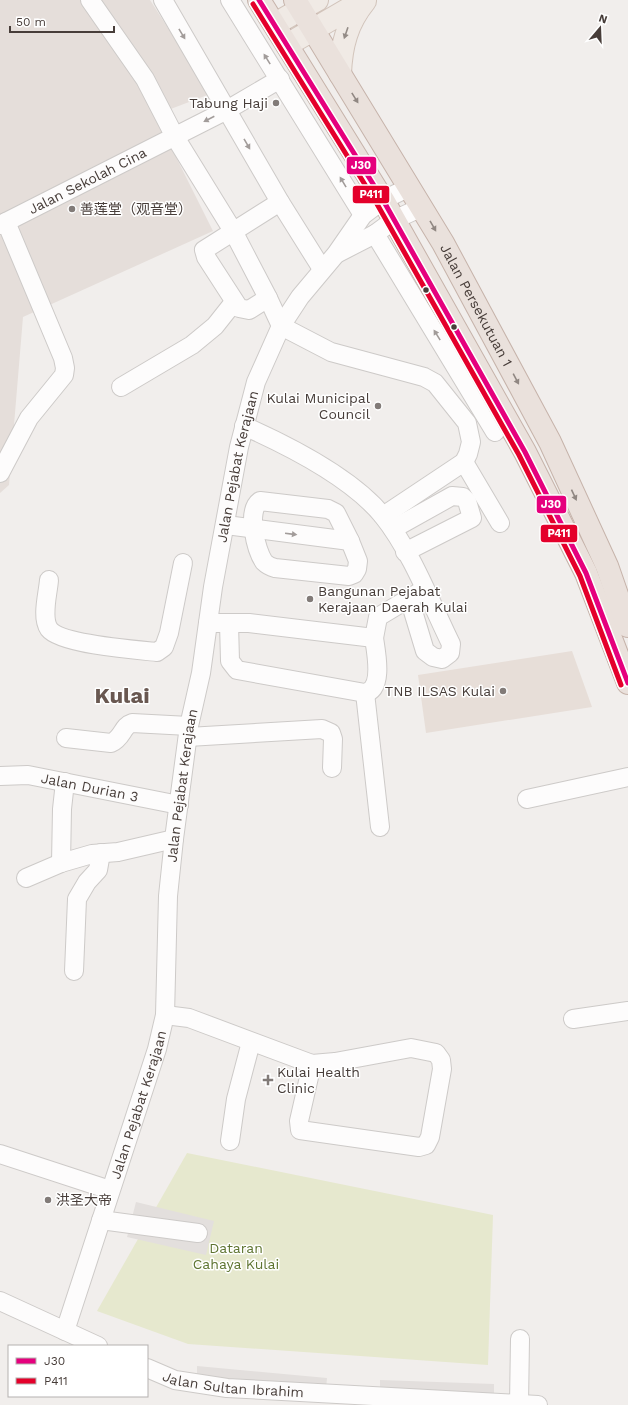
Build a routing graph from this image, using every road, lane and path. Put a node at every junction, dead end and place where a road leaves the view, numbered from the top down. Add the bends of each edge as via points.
1 (90, 0) edge
2 (163, 0) edge
3 (230, 0) edge
4 (259, 0) edge
5 (365, 0) edge
6 (304, 3) edge
7 (275, 24) junction
8 (312, 29) junction
9 (287, 45) junction
10 (340, 74) junction
11 (280, 79) junction
12 (228, 110) junction
13 (175, 137) junction
14 (410, 187) junction
15 (383, 200) junction
16 (280, 202) junction
17 (422, 207) junction
18 (363, 215) junction
19 (394, 220) junction
20 (3, 223) edge
21 (233, 232) junction
22 (375, 234) junction
23 (336, 254) junction
24 (322, 269) junction
25 (268, 298) junction
26 (234, 302) junction
27 (281, 326) junction
28 (456, 369) junction
29 (435, 383) junction
30 (121, 387) dead end
31 (244, 426) junction
32 (495, 432) dead end
33 (464, 462) junction
34 (0, 473) edge
35 (388, 522) junction
36 (500, 524) dead end
37 (226, 525) junction
38 (252, 529) junction
39 (350, 541) junction
40 (405, 552) junction
41 (183, 563) dead end
42 (49, 580) dead end
43 (425, 589) junction
44 (409, 598) junction
45 (208, 622) junction
46 (230, 623) junction
47 (628, 626) edge
48 (374, 638) junction
49 (628, 684) edge
50 (365, 693) junction
51 (188, 732) junction
52 (66, 738) dead end
53 (332, 768) dead end
54 (0, 776) edge
55 (628, 777) edge
56 (65, 782) junction
57 (527, 799) dead end
58 (179, 805) junction
59 (380, 827) dead end
60 (174, 839) junction
61 (101, 853) junction
62 (61, 863) junction
63 (26, 878) dead end
64 (74, 971) dead end
65 (628, 1011) edge
66 (165, 1015) junction
67 (573, 1019) dead end
68 (251, 1042) junction
69 (312, 1064) junction
70 (230, 1140) dead end
71 (0, 1154) edge
72 (110, 1190) junction
73 (101, 1220) junction
74 (198, 1233) dead end
75 (0, 1301) edge
76 (65, 1331) junction
77 (520, 1339) dead end
78 (96, 1345) edge
79 (148, 1368) edge
80 (299, 1399) edge
81 (519, 1404) junction
82 (538, 1405) edge

1 - 13 street via 145,79
2 -> 12 street
11 -> 3 street
4 - 7 highway, Jalan Persekutuan 1
5 - 8 main road
5 -> 10 main road via 348,28 341,53
6 - 7 main road
6 - 8 highway, Jalan Persekutuan 1
7 - 9 highway, Jalan Persekutuan 1
8 - 9 main road
8 - 10 highway, Jalan Persekutuan 1
9 - 15 highway, Jalan Persekutuan 1
10 -> 14 highway, Jalan Persekutuan 1
11 - 12 street, Jalan Sekolah Cina
18 -> 11 street
12 -> 13 street, Jalan Sekolah Cina
12 -> 16 street
13 - 20 street, Jalan Sekolah Cina
13 - 21 street
14 - 15 street, Jalan Pejabat Kerajaan
14 - 17 highway, Jalan Persekutuan 1
15 - 18 street, Jalan Pejabat Kerajaan
15 - 19 highway, Jalan Persekutuan 1
16 - 21 street
16 - 24 street
17 - 19 street, Jalan Pejabat Kerajaan
17 -> 47 highway, Jalan Persekutuan 1 via 550,442 607,566
18 - 23 street, Jalan Pejabat Kerajaan
19 - 22 street, Jalan Pejabat Kerajaan
19 - 49 highway, Jalan Persekutuan 1 via 525,452 586,573
20 - 34 street via 63,358 65,368 62,378 29,418
21 - 25 street
21 - 26 street via 204,250
22 - 23 street, Jalan Pejabat Kerajaan
28 -> 22 street
23 - 24 street, Jalan Pejabat Kerajaan
24 - 27 street, Jalan Pejabat Kerajaan
25 - 26 street via 249,310 239,308
25 - 27 street
26 - 30 street via 215,326 192,345
27 - 29 street via 331,352 424,377
27 - 31 street, Jalan Pejabat Kerajaan via 256,382
28 - 29 street
28 - 32 street
29 - 33 street via 467,423 471,442
31 - 35 street via 324,468 369,500
31 - 37 street, Jalan Pejabat Kerajaan
33 - 35 street
33 - 36 street
35 - 40 street
35 - 40 street via 452,496 463,497 467,501 472,518
37 - 38 street
37 - 45 street, Jalan Pejabat Kerajaan
38 -> 39 street
38 - 39 street via 255,507 260,502 328,509 336,513
38 - 39 street via 264,561 275,568 349,576 354,574 358,562
40 - 43 street
41 - 42 street via 169,633 164,647 157,652 96,645 58,637 49,629 45,619
43 - 44 street
43 - 44 street via 451,644 450,653 442,659 433,657 425,651
44 - 48 street via 378,617
45 - 46 street
45 - 51 street, Jalan Pejabat Kerajaan via 201,673
46 - 48 street via 250,623
46 - 50 street via 230,661 237,670
48 - 50 street via 378,657 374,688
50 - 59 street
51 - 52 street via 132,723 128,724 117,740 111,743
51 - 53 street via 322,729 331,733 333,739
51 - 58 street, Jalan Pejabat Kerajaan
54 - 56 street, Jalan Durian 3 via 28,775
55 - 57 street
56 - 58 street, Jalan Durian 3
56 - 62 street
58 - 60 street, Jalan Pejabat Kerajaan
60 - 61 street via 118,852
60 - 66 street, Jalan Pejabat Kerajaan via 168,896
61 - 62 street
61 - 64 street via 98,870 77,899
62 - 63 street
65 - 67 street
66 - 68 street via 188,1018
66 - 72 street, Jalan Pejabat Kerajaan via 157,1049
68 - 69 street
68 - 70 street via 236,1099
69 - 69 street via 299,1121 300,1130 419,1147 426,1145 430,1137 442,1069 442,1060 436,1053 411,1048
71 - 72 street
72 - 73 street, Jalan Pejabat Kerajaan
73 - 74 street
73 - 76 street, Jalan Pejabat Kerajaan
75 - 76 street
76 - 78 street
77 - 81 street
79 - 80 street, Jalan Sultan Ibrahim via 175,1380 198,1385
80 - 81 street, Jalan Sultan Ibrahim
81 - 82 street, Jalan Sultan Ibrahim

